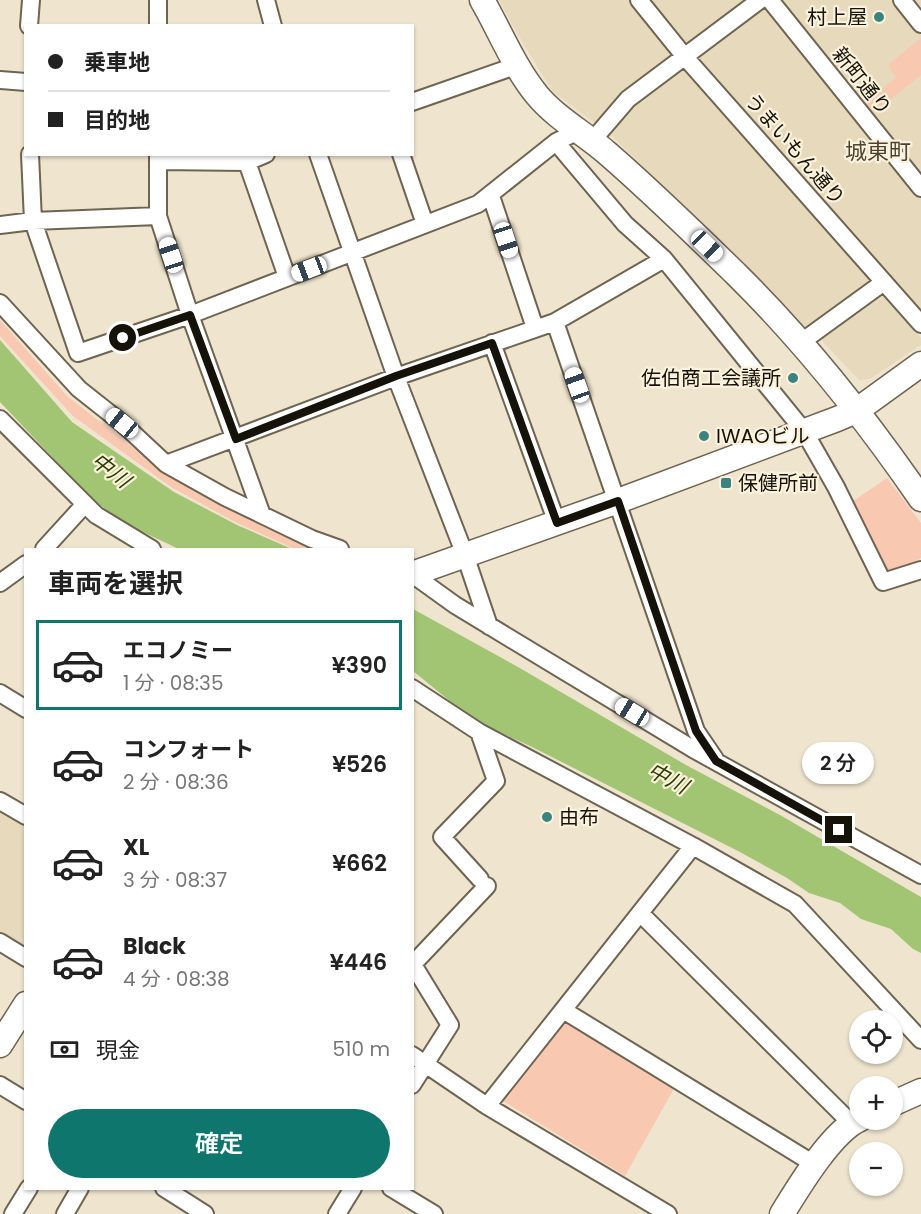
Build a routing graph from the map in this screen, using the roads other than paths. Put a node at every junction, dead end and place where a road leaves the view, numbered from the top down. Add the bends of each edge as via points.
1 (31, 0) edge
2 (158, 0) edge
3 (266, 0) edge
4 (482, 0) edge
5 (639, 0) edge
6 (760, 0) edge
7 (770, 0) edge
8 (902, 0) edge
9 (29, 24) edge
10 (158, 24) edge
11 (272, 24) edge
12 (921, 24) edge
13 (685, 57) junction
14 (518, 65) junction
15 (0, 80) edge
16 (24, 82) edge
17 (414, 101) edge
18 (585, 136) junction
19 (556, 142) junction
20 (30, 156) edge
21 (261, 156) edge
22 (319, 156) edge
23 (402, 156) edge
24 (158, 158) edge
25 (247, 162) junction
26 (921, 188) edge
27 (491, 196) junction
28 (158, 216) junction
29 (33, 221) junction
30 (425, 224) junction
31 (0, 225) edge
32 (353, 252) junction
33 (664, 259) junction
34 (287, 277) junction
35 (884, 282) junction
36 (0, 303) edge
37 (190, 315) junction
38 (555, 322) junction
39 (921, 324) edge
40 (535, 328) junction
41 (492, 343) junction
42 (800, 343) junction
43 (921, 364) edge
44 (396, 376) junction
45 (856, 411) junction
46 (0, 419) edge
47 (804, 431) junction
48 (236, 439) junction
49 (166, 464) junction
50 (921, 499) edge
51 (618, 501) junction
52 (85, 504) junction
53 (262, 515) junction
54 (557, 523) junction
55 (45, 548) edge
56 (150, 548) edge
57 (337, 548) edge
58 (465, 555) junction
59 (24, 565) edge
60 (921, 570) edge
61 (414, 574) edge
62 (414, 575) edge
63 (0, 583) edge
64 (489, 626) junction
65 (414, 689) edge
66 (0, 693) edge
67 (24, 708) edge
68 (479, 732) junction
69 (716, 761) junction
70 (0, 801) edge
71 (24, 815) edge
72 (693, 846) junction
73 (921, 875) edge
74 (640, 913) junction
75 (0, 942) edge
76 (24, 957) edge
77 (414, 963) edge
78 (414, 966) edge
79 (24, 1007) edge
80 (563, 1010) junction
81 (921, 1040) edge
82 (0, 1045) edge
83 (419, 1059) edge
84 (414, 1078) edge
85 (0, 1085) edge
86 (921, 1091) edge
87 (903, 1099) edge
88 (24, 1100) edge
89 (488, 1106) junction
90 (849, 1115) edge
91 (849, 1127) edge
92 (814, 1164) junction
93 (28, 1190) edge
94 (79, 1190) edge
95 (167, 1190) edge
96 (352, 1190) edge
97 (394, 1190) edge
98 (660, 1212) edge
99 (13, 1214) edge
100 (65, 1214) edge
101 (206, 1214) edge
102 (337, 1214) edge
103 (434, 1214) edge
104 (782, 1214) edge

1 - 9 street
2 - 10 street
3 - 11 street
4 - 14 street
5 - 13 street, うまいもん通り
6 - 13 street
7 - 26 street, 新町通り
8 - 12 street
13 - 18 street
13 - 35 street, うまいもん通り
14 - 17 street
14 - 18 street via 550,109
15 - 16 street
18 - 19 street
18 - 42 street via 730,268
19 - 27 street
19 - 33 street via 625,224
20 - 29 street
21 - 25 street
22 - 32 street
23 - 30 street
24 - 25 street
24 - 28 street
25 - 34 street
27 - 30 street
27 - 40 street
28 - 29 street
28 - 37 street
29 - 31 street
29 - 37 street via 78,353
30 - 32 street
32 - 34 street
32 - 44 street
33 - 38 street
33 - 47 street
34 - 37 street
35 - 39 street, うまいもん通り
35 - 42 street
36 - 49 street via 79,389
37 - 48 street
38 - 40 street
38 - 51 street
40 - 41 street
41 - 44 street
41 - 54 street
42 - 45 street
43 - 45 street
44 - 48 street
44 - 58 street
45 - 47 street
45 - 50 street
46 - 52 street
47 - 51 street
47 - 60 street via 883,582
48 - 49 street
48 - 53 street
49 - 53 street
51 - 54 street
51 - 69 street via 696,731
52 - 55 street
52 - 56 street
53 - 57 street
54 - 58 street
58 - 61 street
58 - 64 street
59 - 63 street
62 - 64 street
64 - 69 street
65 - 68 street
66 - 67 street
68 - 72 street
68 - 77 street via 496,781 442,837 483,883
69 - 73 street
70 - 71 street
72 - 74 street
72 - 81 street via 795,904
74 - 80 street
74 - 90 street
75 - 76 street
78 - 83 street via 450,1024
79 - 82 street
80 - 89 street
80 - 92 street
83 - 84 street
83 - 89 street
85 - 88 street
86 - 87 street
89 - 98 street
91 - 92 street
92 - 104 street
93 - 99 street
94 - 100 street
95 - 101 street
96 - 102 street
97 - 103 street

